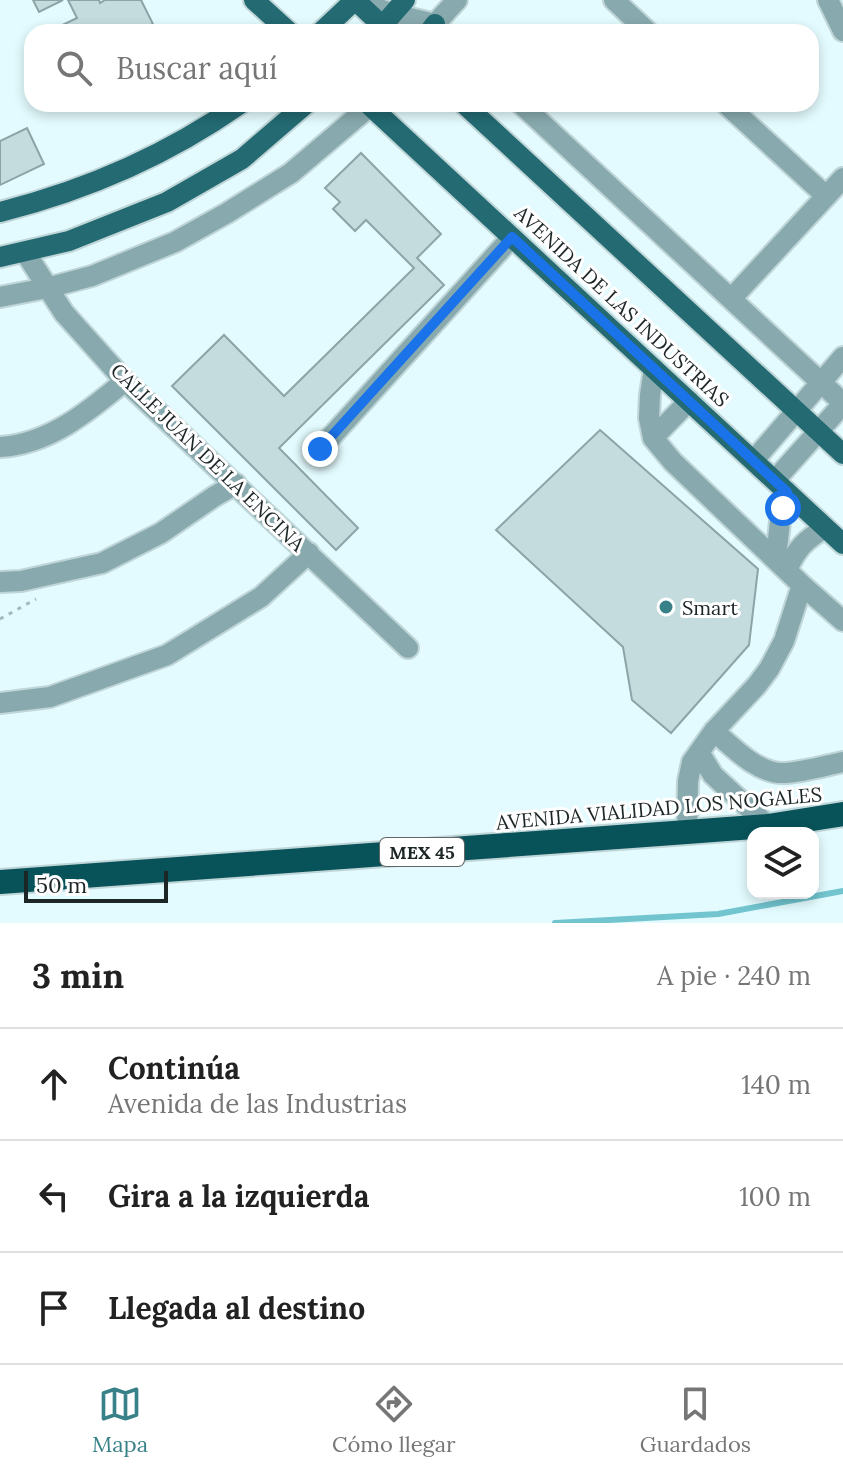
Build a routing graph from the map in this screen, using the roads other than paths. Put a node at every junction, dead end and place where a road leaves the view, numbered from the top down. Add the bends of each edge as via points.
1 (254, 0) edge
2 (355, 0) edge
3 (457, 0) edge
4 (614, 0) edge
5 (813, 0) edge
6 (835, 15) edge
7 (389, 21) edge
8 (280, 24) edge
9 (330, 24) edge
10 (440, 24) edge
11 (640, 24) edge
12 (227, 112) edge
13 (297, 112) edge
14 (361, 112) edge
15 (377, 112) edge
16 (473, 112) edge
17 (530, 112) edge
18 (735, 112) edge
19 (843, 178) edge
20 (826, 196) junction
21 (0, 212) edge
22 (512, 237) junction
23 (25, 252) junction
24 (0, 257) edge
25 (47, 288) junction
26 (0, 297) edge
27 (731, 299) junction
28 (843, 357) edge
29 (654, 369) junction
30 (125, 381) junction
31 (820, 382) junction
32 (689, 401) junction
33 (843, 403) edge
34 (795, 411) junction
35 (819, 432) junction
36 (653, 438) junction
37 (0, 447) edge
38 (320, 449) dead end
39 (843, 454) edge
40 (754, 460) junction
41 (236, 484) junction
42 (781, 486) junction
43 (825, 528) junction
44 (843, 544) edge
45 (309, 553) junction
46 (788, 571) junction
47 (0, 582) edge
48 (843, 621) edge
49 (408, 648) dead end
50 (0, 703) edge
51 (714, 731) junction
52 (699, 752) junction
53 (843, 762) edge
54 (843, 814) edge
55 (768, 826) junction
56 (687, 832) junction
57 (0, 882) edge

1 - 8 main road
2 - 7 main road
2 - 9 main road
3 - 10 street
4 - 11 street
5 - 6 street
12 - 21 main road via 137,165
13 - 23 main road via 242,159 167,202 69,241
14 - 25 street via 291,173 227,213 161,248
15 - 22 main road, AVENIDA DE LAS INDUSTRIAS
16 - 34 main road, AVENIDA DE LAS INDUSTRIAS
17 - 27 street
18 - 20 street
19 - 20 street
20 - 27 street
22 - 29 main road, AVENIDA DE LAS INDUSTRIAS
22 - 38 street
23 - 24 main road
23 - 25 street, CALLE JUAN DE LA ENCINA
25 - 26 street
25 - 30 street, CALLE JUAN DE LA ENCINA
27 - 31 street
28 - 31 street
29 - 32 main road, AVENIDA DE LAS INDUSTRIAS
29 - 36 street via 649,418
30 - 37 street via 81,417 50,434
30 - 41 street, CALLE JUAN DE LA ENCINA
31 - 33 street
31 - 34 street
32 - 36 street
32 - 40 main road, AVENIDA DE LAS INDUSTRIAS
33 - 35 street
34 - 35 main road, AVENIDA DE LAS INDUSTRIAS
34 - 40 street
35 - 39 main road, AVENIDA DE LAS INDUSTRIAS
35 - 42 street
36 - 46 street
40 - 42 main road, AVENIDA DE LAS INDUSTRIAS
41 - 45 street, CALLE JUAN DE LA ENCINA
41 - 47 street via 161,533 102,563
42 - 43 main road, AVENIDA DE LAS INDUSTRIAS
42 - 46 street
43 - 44 main road, AVENIDA DE LAS INDUSTRIAS
43 - 46 street via 794,553
45 - 49 street, CALLE JUAN DE LA ENCINA
45 - 50 street via 261,597 167,655 50,697
46 - 48 street
46 - 51 street via 784,641 757,685
51 - 52 street
51 - 53 street via 745,758 783,774
52 - 55 street via 713,775
52 - 56 street via 690,767
54 - 55 highway, AVENIDA VIALIDAD LOS NOGALES / MEX 45
55 - 56 highway, AVENIDA VIALIDAD LOS NOGALES / MEX 45
56 - 57 highway, AVENIDA VIALIDAD LOS NOGALES / MEX 45

